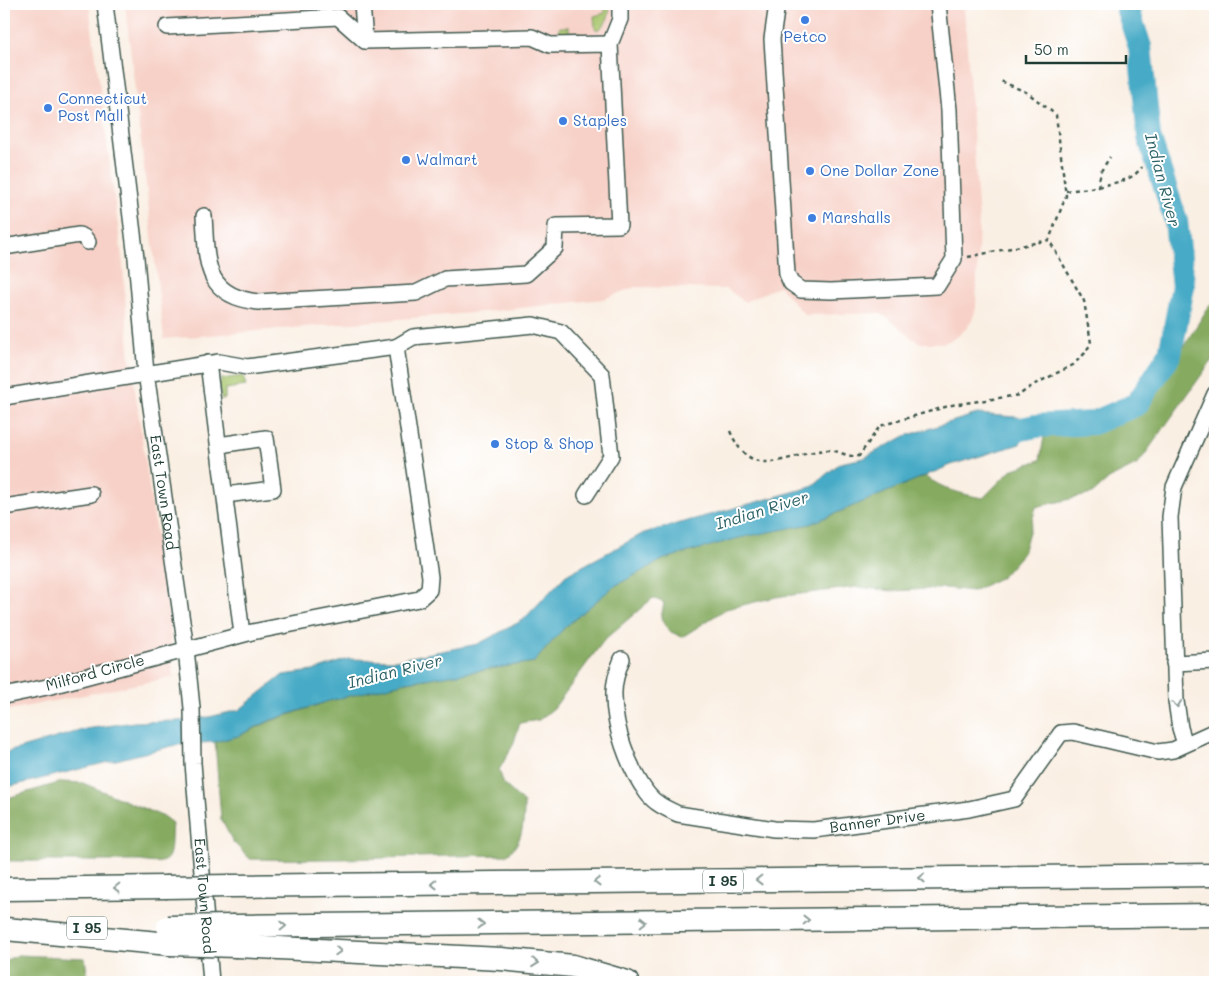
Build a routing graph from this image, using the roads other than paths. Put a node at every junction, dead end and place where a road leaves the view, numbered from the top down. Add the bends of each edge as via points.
1 (105, 4) edge
2 (362, 4) edge
3 (620, 4) edge
4 (777, 4) edge
5 (938, 4) edge
6 (167, 27) dead end
7 (366, 41) junction
8 (610, 44) junction
9 (204, 216) dead end
10 (88, 242) dead end
11 (4, 247) edge
12 (396, 347) junction
13 (208, 363) junction
14 (146, 373) junction
15 (1215, 394) edge
16 (4, 397) edge
17 (219, 445) junction
18 (91, 494) dead end
19 (225, 495) junction
20 (586, 495) dead end
21 (4, 507) edge
22 (242, 634) junction
23 (186, 648) junction
24 (622, 659) dead end
25 (1215, 661) edge
26 (1174, 663) junction
27 (4, 696) edge
28 (1215, 730) edge
29 (1185, 744) junction
30 (1215, 861) edge
31 (1215, 875) edge
32 (949, 878) junction
33 (4, 889) edge
34 (1215, 915) edge
35 (4, 929) edge
36 (236, 936) junction
37 (211, 982) edge
38 (627, 982) edge

1 - 14 street, East Town Road via 136,258
2 - 7 street
3 - 8 street via 620,19
4 - 5 street via 772,39 787,274 801,290 831,291 938,286 954,259 949,110
6 - 7 street via 338,18
7 - 8 street via 532,37 550,44
8 - 9 street via 619,225 556,226 555,248 526,274 445,279 416,293 258,302 244,300 221,289 213,280 207,263
10 - 11 street via 79,235
12 - 13 street via 247,368
12 - 20 street via 413,337 533,324 561,332 602,375 611,456
12 - 22 street, Milford Circle via 430,577 429,590 419,599
13 - 14 street
13 - 17 street
14 - 16 street
14 - 23 street, East Town Road
15 - 26 street via 1174,487 1170,517
17 - 19 street
17 - 19 street via 266,438 274,489
18 - 21 street
19 - 22 street
22 - 23 street, Milford Circle
23 - 27 street, Milford Circle via 48,687
23 - 37 street, East Town Road
24 - 29 street, Banner Drive via 614,692 622,740 632,766 655,802 692,818 774,829 814,830 968,809 1014,799 1061,733 1073,732 1158,752
25 - 26 street
26 -> 29 street via 1180,728
28 - 29 street, Banner Drive
30 - 32 highway
31 - 32 highway, I 95
32 -> 33 highway, I 95, bridge
36 -> 34 highway
35 - 36 highway, bridge
36 -> 38 highway via 573,966

